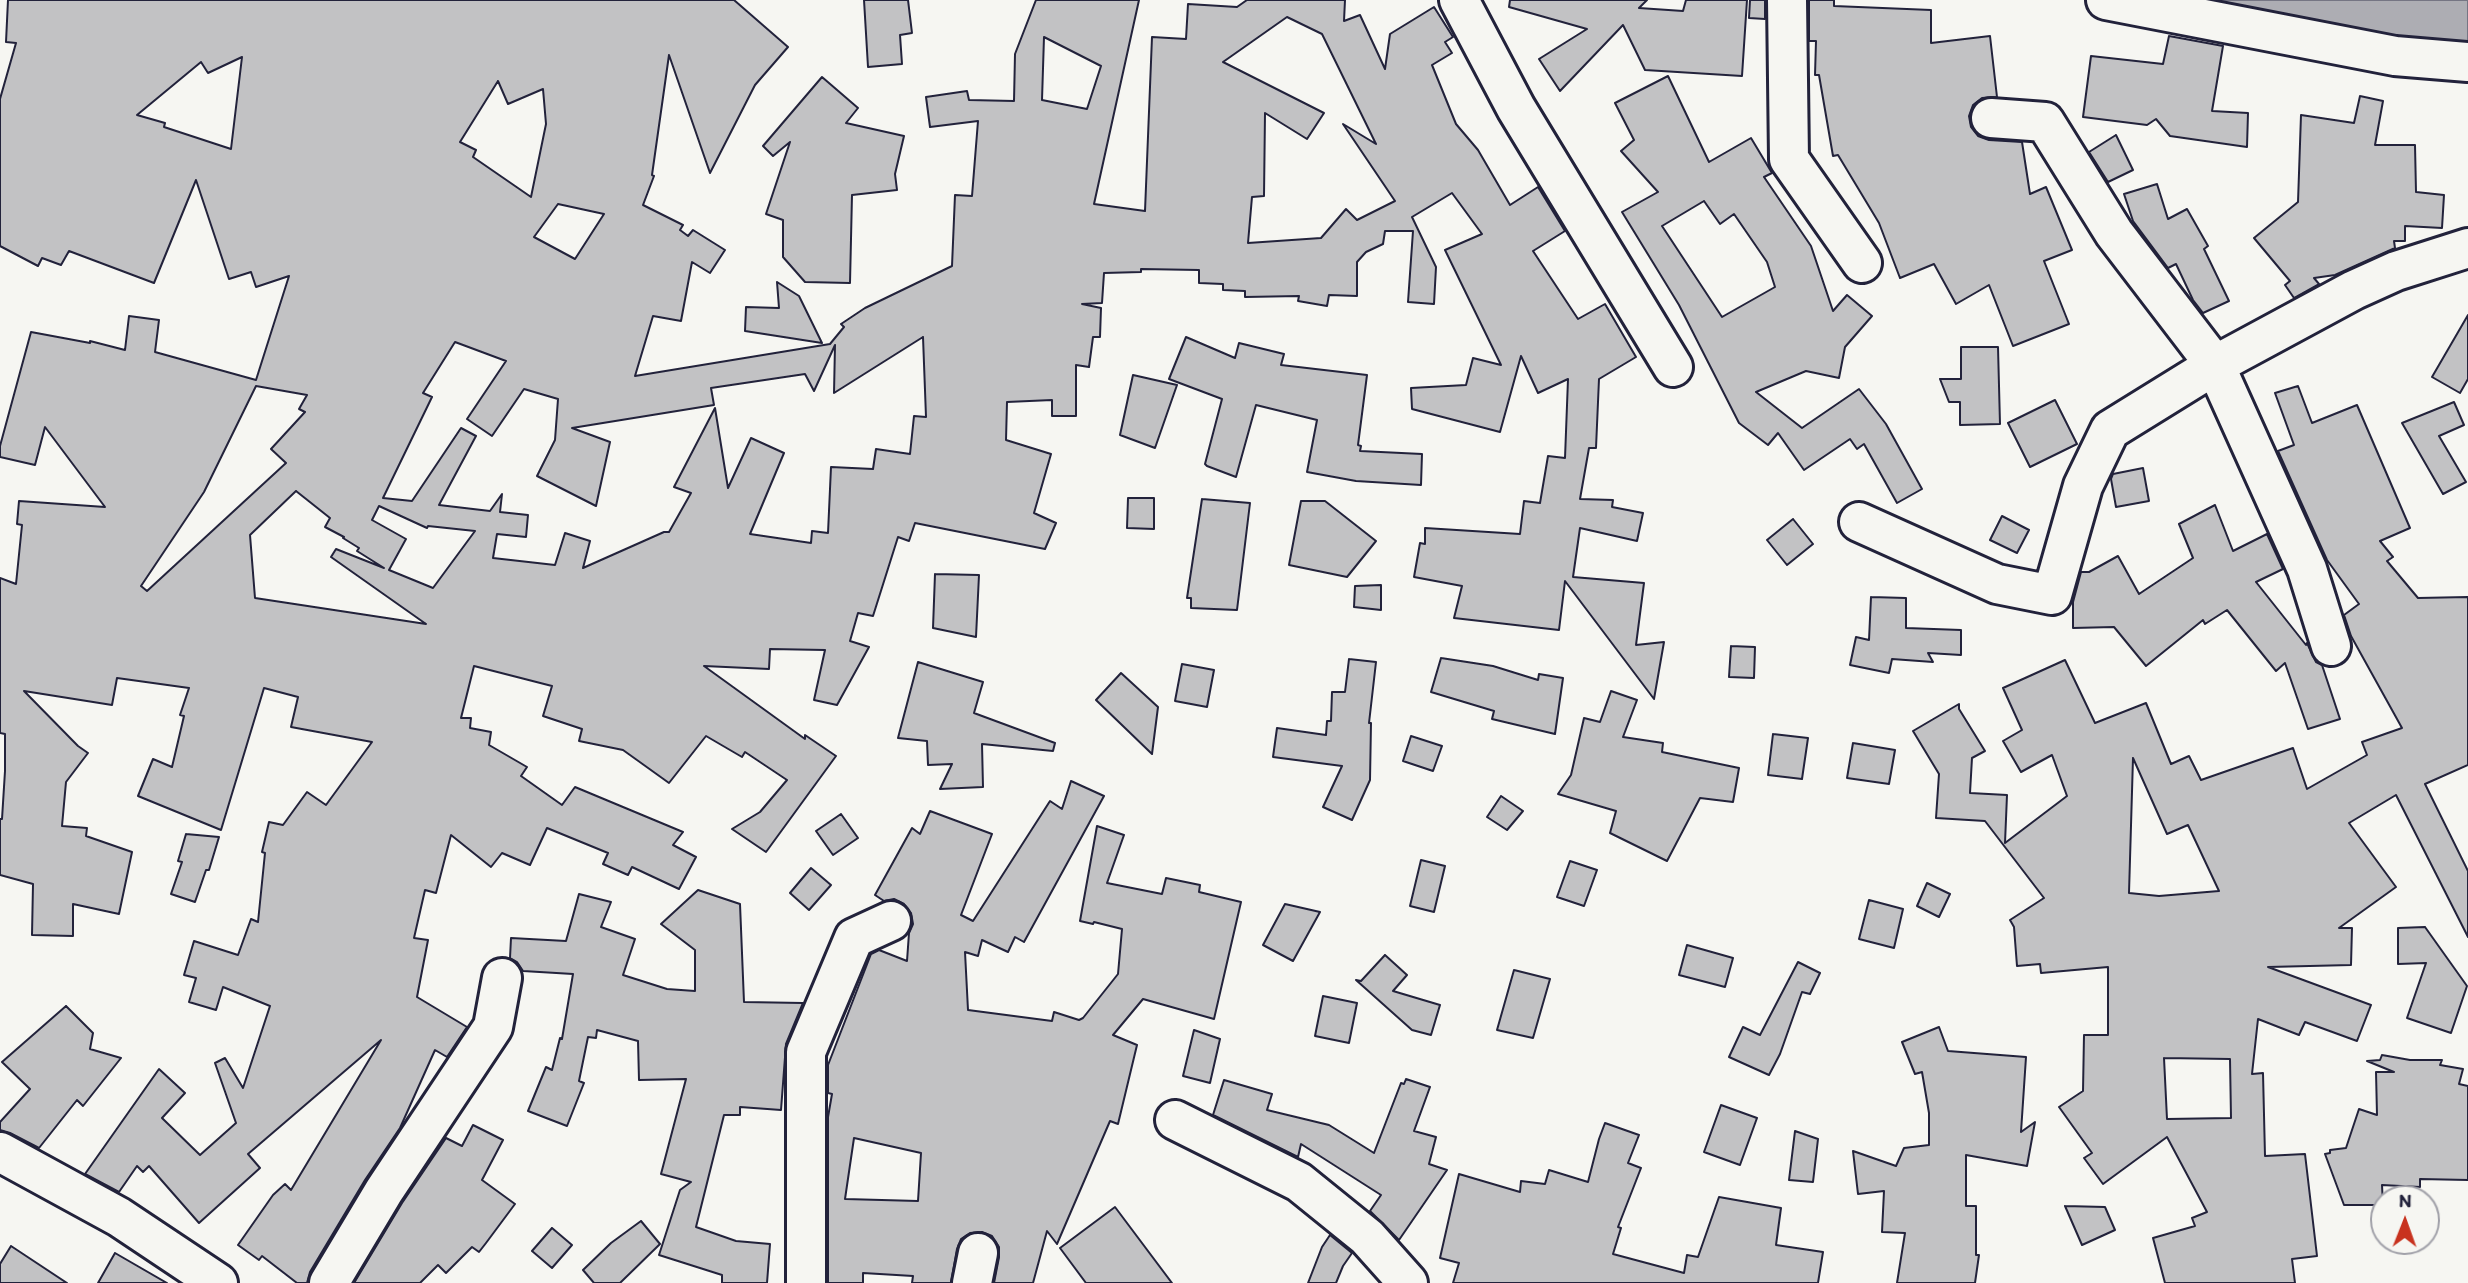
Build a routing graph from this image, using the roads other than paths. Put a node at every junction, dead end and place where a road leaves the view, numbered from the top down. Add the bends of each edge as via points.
1 (1458, 0) edge
2 (1787, 0) edge
3 (2106, 0) edge
4 (2468, 62) edge
5 (1991, 118) dead end
6 (2468, 248) edge
7 (1862, 262) dead end
8 (2215, 365) junction
9 (1673, 367) dead end
10 (1859, 522) dead end
11 (2331, 646) dead end
12 (891, 921) dead end
13 (502, 978) dead end
14 (1175, 1120) dead end
15 (0, 1152) edge
16 (218, 1283) edge
17 (329, 1283) edge
18 (806, 1283) edge
19 (1408, 1283) edge

1 - 9 street via 1516,108
2 - 7 street via 1789,159
3 - 4 street via 2395,56
5 - 8 street via 2045,122 2114,233
6 - 8 street via 2354,290
8 - 10 street via 2110,430 2082,486 2052,595 1997,584
8 - 11 street via 2308,569
12 - 18 street via 854,938 806,1052
13 - 17 street via 493,1027
14 - 19 street via 1299,1182 1367,1237
15 - 16 street via 119,1217

